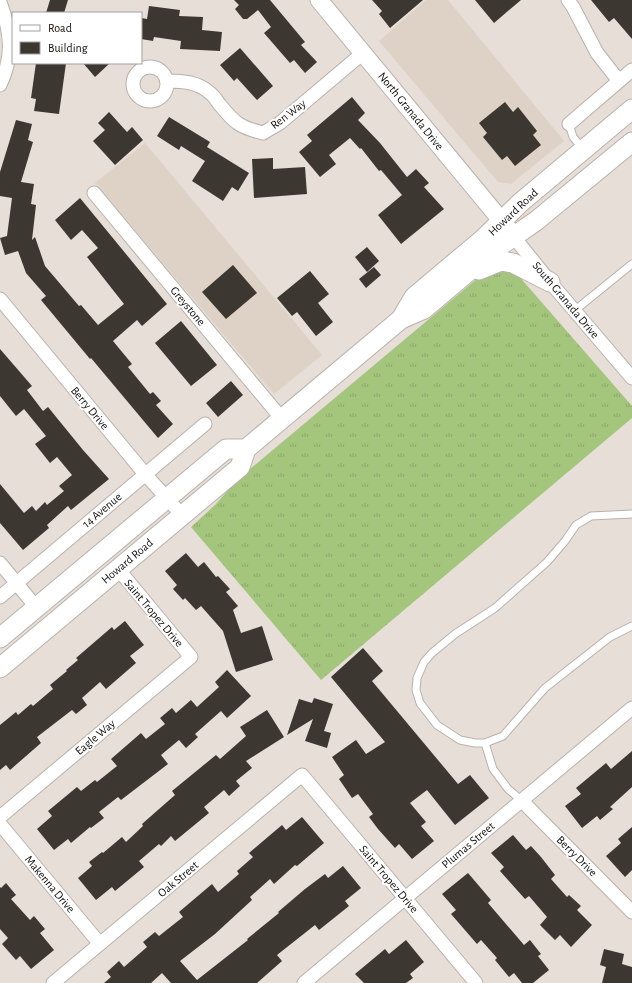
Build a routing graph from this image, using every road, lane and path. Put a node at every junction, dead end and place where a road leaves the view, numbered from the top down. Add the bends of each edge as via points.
1 (319, 0) edge
2 (568, 0) edge
3 (0, 2) edge
4 (363, 53) junction
5 (632, 70) edge
6 (619, 80) junction
7 (167, 81) dead end
8 (0, 85) edge
9 (632, 109) edge
10 (569, 124) joint
11 (632, 142) edge
12 (583, 150) junction
13 (94, 193) dead end
14 (508, 229) junction
15 (632, 264) edge
16 (456, 282) junction
17 (550, 282) junction
18 (0, 299) edge
19 (574, 311) junction
20 (401, 319) junction
21 (632, 378) edge
22 (282, 420) junction
23 (205, 424) dead end
24 (246, 450) junction
25 (145, 474) junction
26 (167, 499) junction
27 (632, 514) edge
28 (182, 515) junction
29 (0, 563) edge
30 (118, 569) junction
31 (16, 583) junction
32 (0, 597) edge
33 (36, 607) junction
34 (632, 626) edge
35 (0, 638) edge
36 (191, 657) joint
37 (0, 668) edge
38 (632, 708) edge
39 (485, 743) junction
40 (302, 775) joint
41 (521, 800) junction
42 (0, 818) edge
43 (0, 824) edge
44 (405, 898) junction
45 (632, 912) edge
46 (100, 944) junction
47 (53, 983) edge
48 (304, 983) edge
49 (476, 983) edge

1 - 4 street, North Granada Drive
2 - 6 street via 597,53
3 - 8 street via 10,45 9,62
4 - 7 street, Ren Way via 280,123 263,132 249,130 235,123 211,93 200,86 188,82
4 - 14 street, North Granada Drive
5 - 6 street
6 - 10 street
9 - 12 main road, Howard Road
10 - 12 lane via 573,137
11 - 14 main road, Howard Road via 536,221
12 - 14 main road, Howard Road via 520,203
13 - 22 street, Greystone
14 - 16 main road, Howard Road
14 - 17 street, South Granada Drive
14 - 20 main road, Howard Road via 484,240 414,297
15 - 19 lane
16 - 17 main road via 485,266 501,261 513,263
16 - 20 main road, Howard Road via 424,309
17 - 19 street, South Granada Drive
18 - 25 street, Berry Drive
19 - 21 street, South Granada Drive
20 - 22 main road, Howard Road
22 - 24 main road, Howard Road
23 - 25 street, 14 Avenue
24 - 26 main road, Howard Road via 226,449
24 - 28 main road, Howard Road via 240,467
25 - 26 street, Berry Drive
25 - 31 street, 14 Avenue
26 - 28 street, Berry Drive
26 - 33 main road, Howard Road
27 - 39 lane via 591,516 576,525 547,562 495,608 443,642 424,662 417,678 416,690 420,703 437,726 460,740
28 - 30 main road, Howard Road
29 - 31 street
30 - 36 street, Saint Tropez Drive
30 - 37 main road, Howard Road
31 - 32 street, 14 Avenue
31 - 33 street
33 - 35 main road, Howard Road
34 - 39 lane via 610,637 545,688 502,736
36 - 42 street, Eagle Way
38 - 41 street, Plumas Street
39 - 41 lane via 493,769 508,789
40 - 44 street, Saint Tropez Drive
40 - 46 street, Oak Street
41 - 44 street, Plumas Street
41 - 45 street, Berry Drive
43 - 46 street, Makenna Drive
44 - 48 street, Plumas Street
44 - 49 street, Saint Tropez Drive
46 - 47 street, Oak Street

